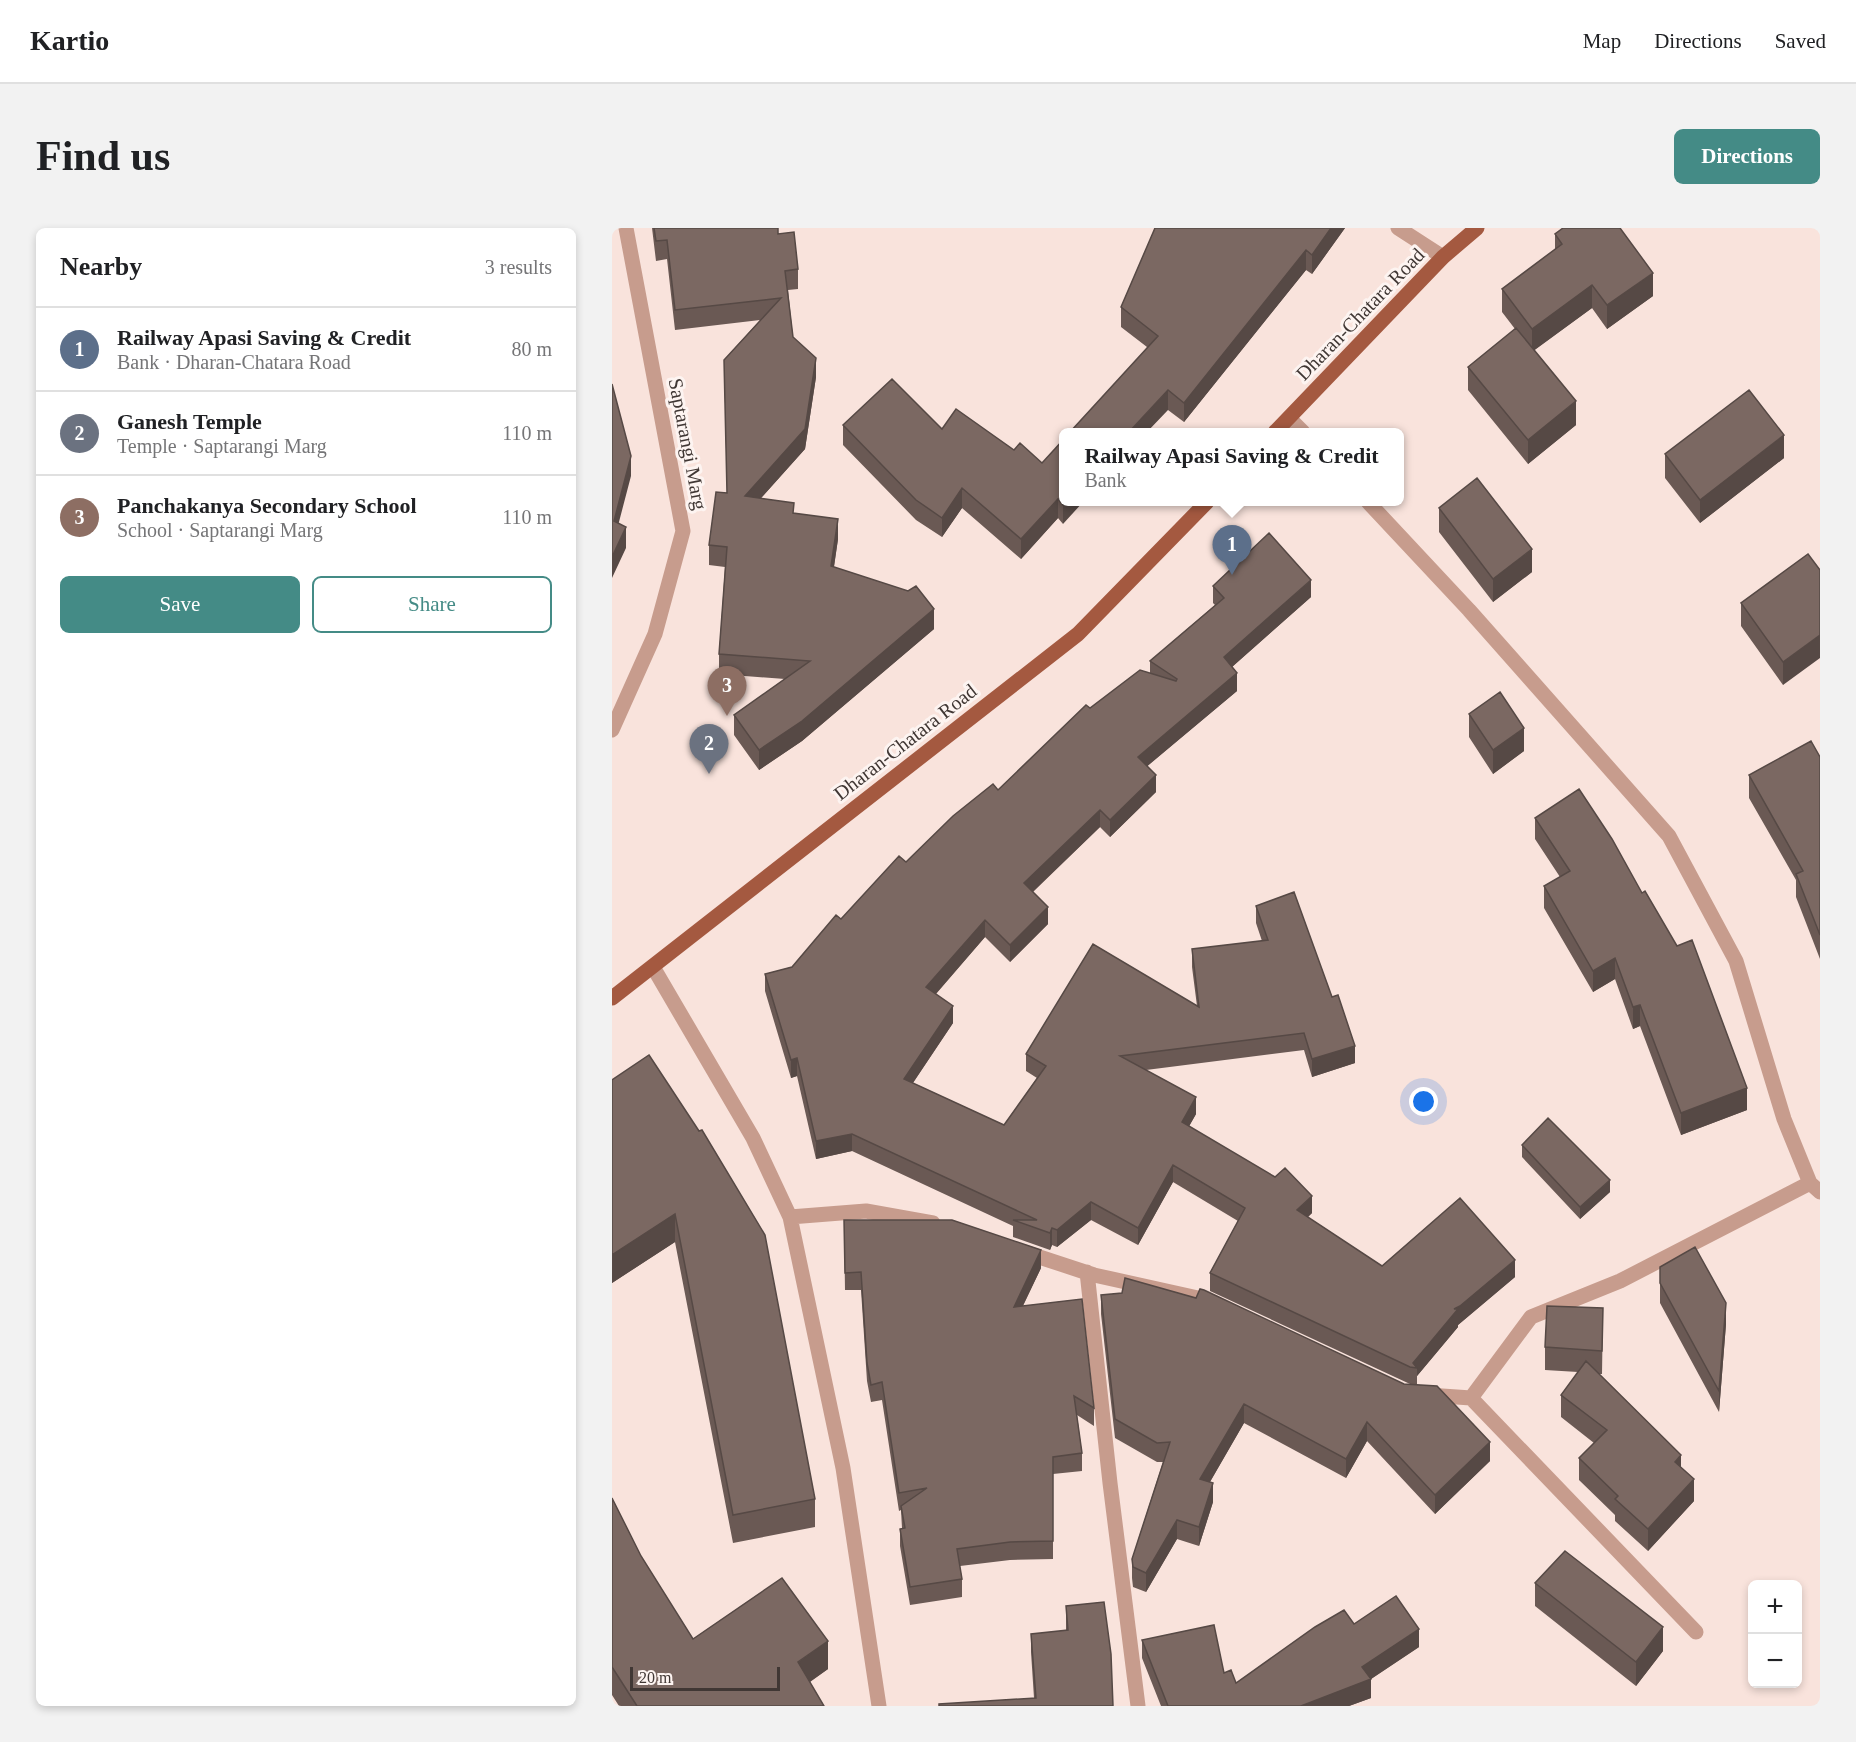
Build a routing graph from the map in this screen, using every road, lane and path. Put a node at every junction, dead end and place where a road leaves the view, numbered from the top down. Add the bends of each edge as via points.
1 (626, 228) edge
2 (1398, 228) edge
3 (1477, 228) edge
4 (1443, 258) junction
5 (1289, 418) junction
6 (1279, 428) edge
7 (1299, 428) edge
8 (1203, 506) edge
9 (1373, 506) edge
10 (612, 730) edge
11 (653, 966) junction
12 (612, 998) edge
13 (1815, 1187) edge
14 (790, 1217) junction
15 (952, 1227) edge
16 (1013, 1248) edge
17 (1087, 1272) junction
18 (1229, 1310) edge
19 (1418, 1395) edge
20 (1471, 1398) junction
21 (1696, 1632) dead end
22 (879, 1706) edge
23 (1138, 1706) edge

1 - 10 street, Saptarangi Marg via 683,531 655,634
2 - 4 street
3 - 4 main road, Dharan-Chatara Road
4 - 5 main road, Dharan-Chatara Road
5 - 6 main road, Dharan-Chatara Road
5 - 7 street
8 - 11 main road, Dharan-Chatara Road via 1078,634
9 - 13 street via 1669,836 1736,961 1784,1119
11 - 12 main road, Dharan-Chatara Road
11 - 14 street via 753,1138
13 - 20 street via 1620,1281 1531,1317
14 - 15 street via 866,1211
14 - 22 street via 843,1468
16 - 17 street
17 - 18 street via 1207,1299
17 - 23 street
19 - 20 street
20 - 21 street

